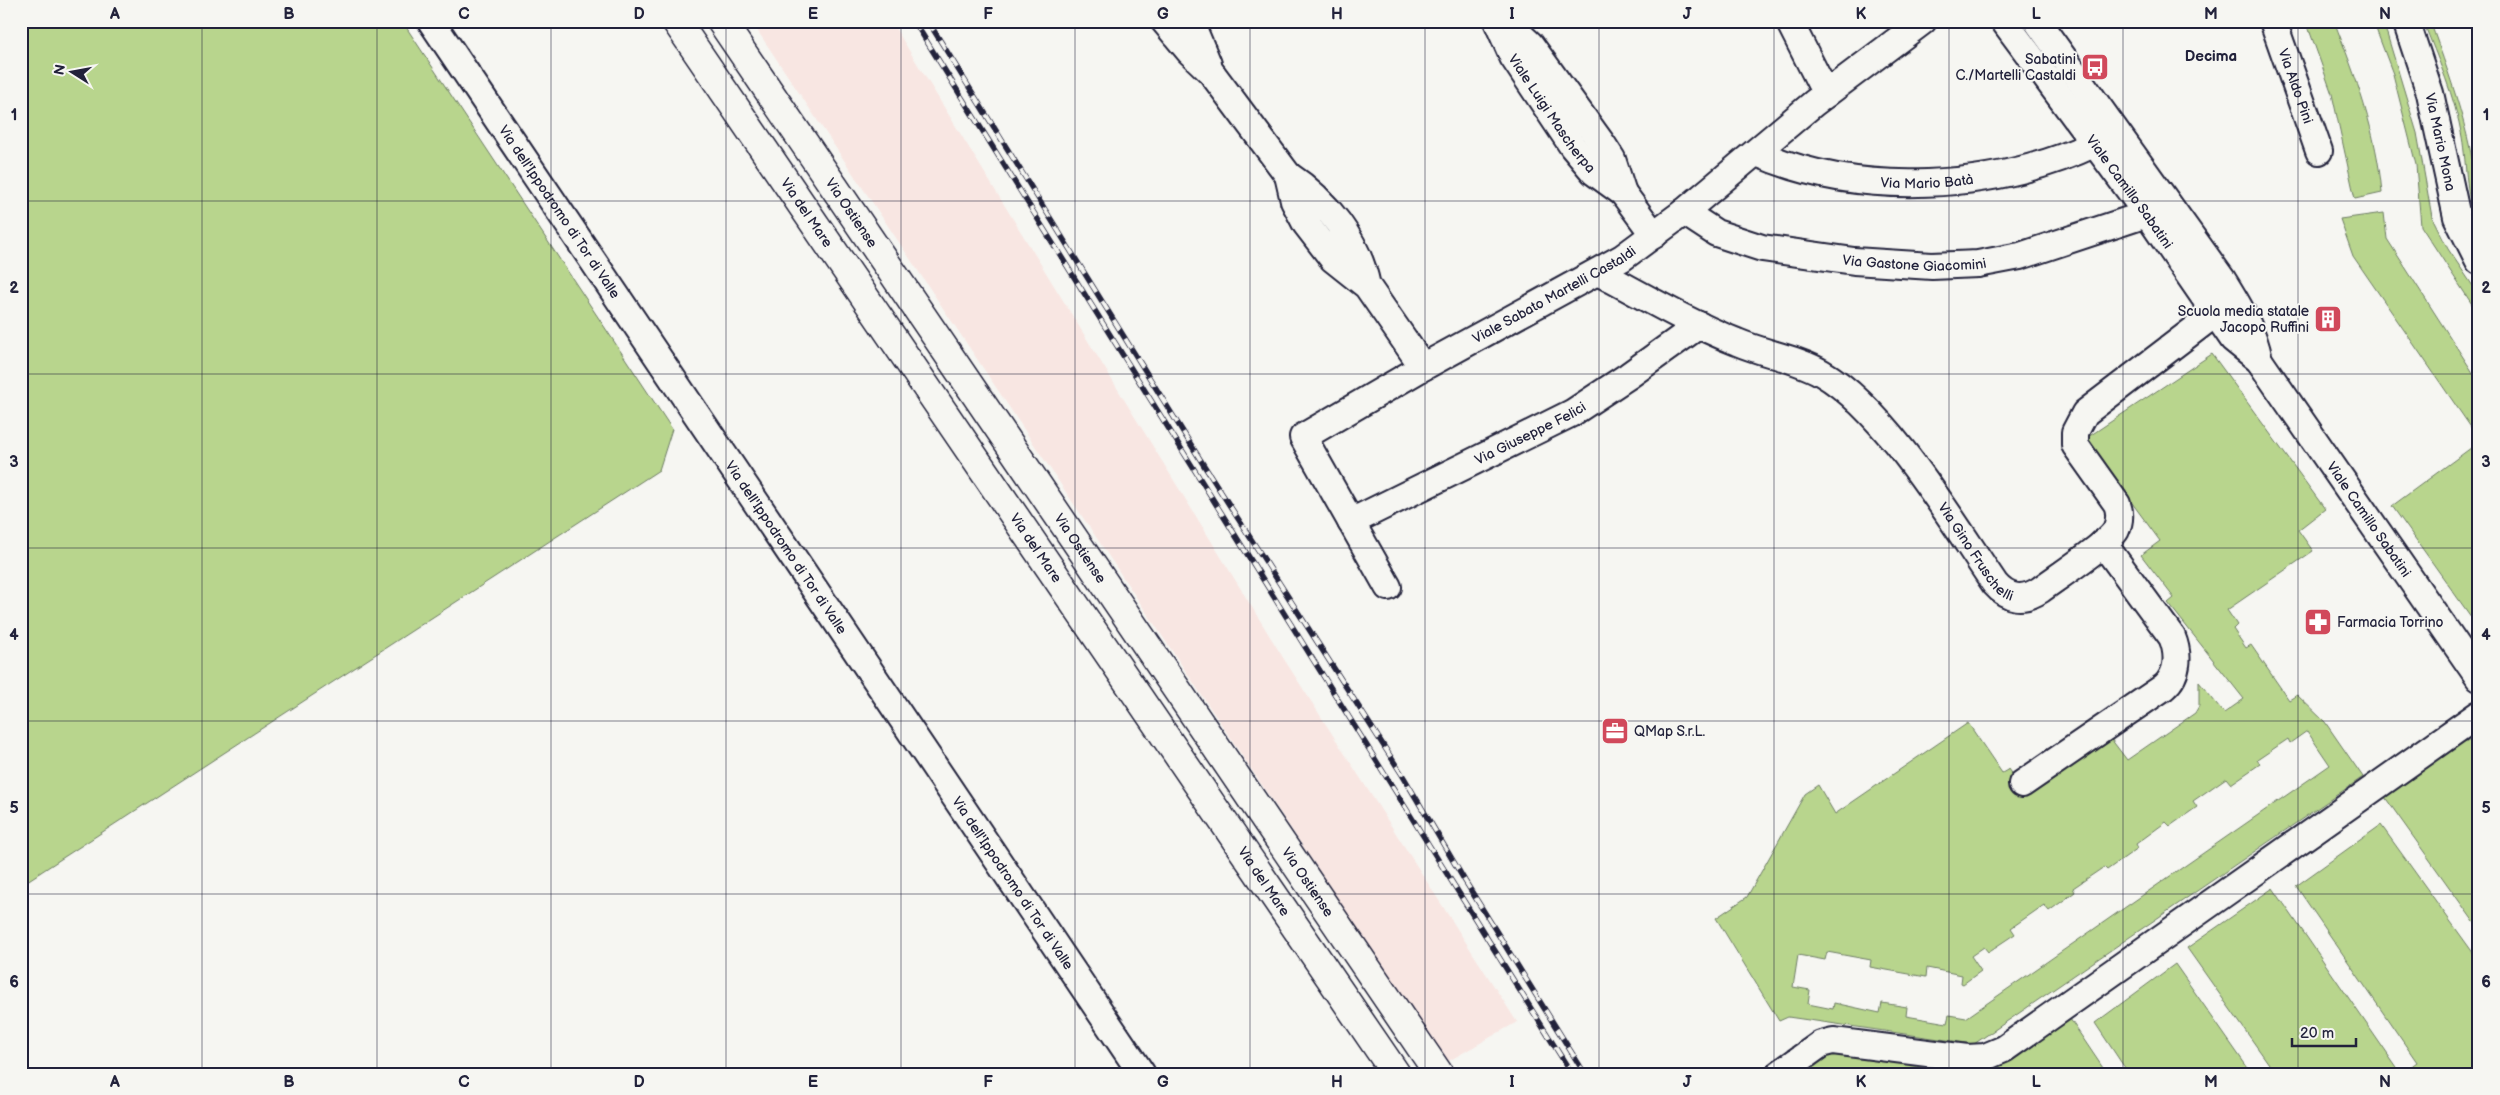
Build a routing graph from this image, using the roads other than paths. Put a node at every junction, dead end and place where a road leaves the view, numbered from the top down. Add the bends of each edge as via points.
1 (430, 21) edge
2 (676, 21) edge
3 (721, 21) edge
4 (1164, 21) edge
5 (1190, 21) edge
6 (1497, 21) edge
7 (1505, 21) edge
8 (1789, 21) edge
9 (1923, 21) edge
10 (2004, 21) edge
11 (2037, 21) edge
12 (2273, 21) edge
13 (2406, 21) edge
14 (1211, 72) junction
15 (1826, 94) junction
16 (2096, 143) junction
17 (2319, 151) dead end
18 (1756, 153) junction
19 (1622, 193) junction
20 (1684, 212) junction
21 (2147, 214) junction
22 (1654, 235) junction
23 (2479, 261) edge
24 (1598, 272) junction
25 (2216, 313) junction
26 (1700, 325) junction
27 (2259, 360) junction
28 (1423, 367) junction
29 (1351, 522) junction
30 (2103, 543) junction
31 (1388, 587) dead end
32 (2479, 678) edge
33 (2479, 714) edge
34 (2022, 784) dead end
35 (1142, 1074) edge
36 (1396, 1074) edge
37 (1439, 1074) edge
38 (1779, 1074) edge

1 - 35 street, Via dell'Ippodromo di Tor di Valle
2 - 36 main road, Via del Mare
3 - 37 main road, Via Ostiense
4 - 14 street
5 - 14 street
6 - 19 street, Viale Luigi Mascherpa via 1513,57 1573,147 1594,172
7 - 19 street, Viale Luigi Mascherpa via 1530,44 1603,145 1612,159
8 - 15 street
9 - 15 street, Viale Sabato Martelli Castaldi
10 - 16 street, Viale Camillo Sabatini
11 - 27 street, Viale Camillo Sabatini via 2222,279 2249,323
12 - 17 street, Via Aldo Pini
13 - 23 street, Via Mario Mona via 2430,93 2457,217
14 - 28 street via 1288,175 1322,204 1349,240 1360,260 1367,286
15 - 18 street, Viale Sabato Martelli Castaldi
16 - 18 street, Via Mario Batà via 2014,171 1921,182 1841,177 1799,168
16 - 21 street, Viale Camillo Sabatini
18 - 20 street, Viale Sabato Martelli Castaldi
19 - 22 street, Viale Luigi Mascherpa
20 - 21 street, Via Gastone Giacomini via 1716,232 1762,248 1854,261 1932,266 1978,264 2020,256
20 - 22 street, Viale Sabato Martelli Castaldi
21 - 25 street, Viale Camillo Sabatini
22 - 24 street, Viale Sabato Martelli Castaldi
24 - 26 street, Via Gino Fruschelli
24 - 28 street, Viale Sabato Martelli Castaldi
25 - 27 street, Viale Camillo Sabatini via 2233,339
25 - 30 street, Via Gino Fruschelli via 2080,420 2075,445 2118,509 2117,526
26 - 29 street, Via Giuseppe Felici via 1572,413
26 - 30 street, Via Gino Fruschelli via 1737,343 1812,368 1846,390 1898,446 2003,592 2017,597 2036,593
27 - 32 street, Viale Camillo Sabatini
28 - 29 street, Viale Sabato Martelli Castaldi via 1303,438
29 - 31 street, Viale Sabato Martelli Castaldi
30 - 34 street via 2172,636 2176,651 2173,676 2164,687
33 - 38 street via 2004,1049 1985,1057 1967,1058 1833,1041 1821,1044

